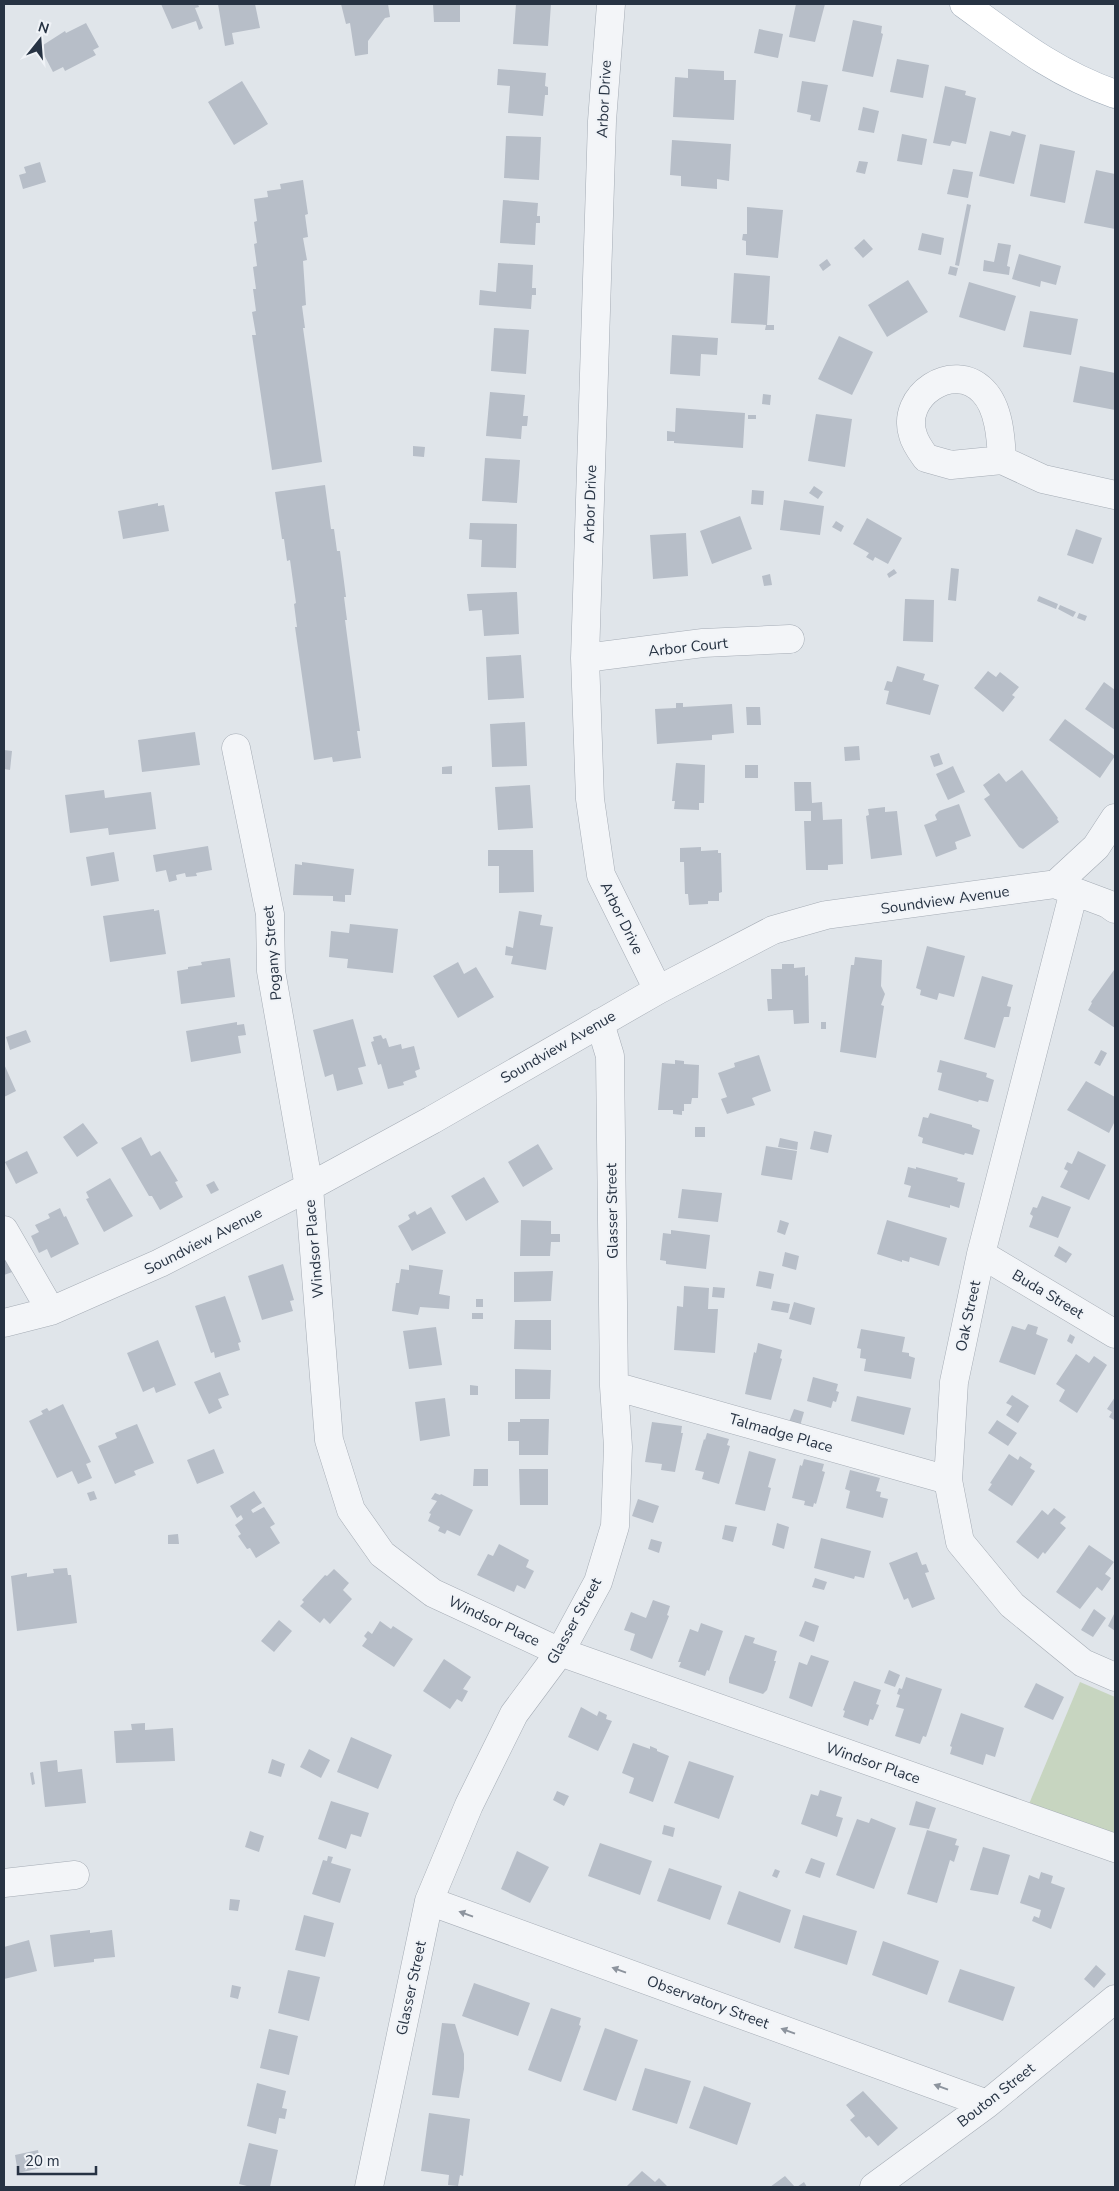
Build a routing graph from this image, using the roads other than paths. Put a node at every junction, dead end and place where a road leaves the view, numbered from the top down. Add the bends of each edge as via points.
1 (610, 4) edge
2 (964, 4) edge
3 (1115, 94) edge
4 (1002, 460) dead end
5 (1115, 495) edge
6 (790, 639) dead end
7 (585, 658) junction
8 (236, 748) dead end
9 (1115, 818) edge
10 (1065, 888) junction
11 (1115, 909) edge
12 (658, 990) junction
13 (600, 1023) junction
14 (309, 1187) junction
15 (4, 1230) edge
16 (981, 1254) junction
17 (51, 1311) junction
18 (4, 1323) edge
19 (1115, 1334) edge
20 (614, 1386) junction
21 (948, 1480) junction
22 (560, 1652) junction
23 (1115, 1677) edge
24 (1115, 1848) edge
25 (75, 1875) dead end
26 (4, 1883) edge
27 (429, 1900) junction
28 (1115, 1999) edge
29 (987, 2104) junction
30 (369, 2187) edge
31 (874, 2187) edge

1 - 7 street, Arbor Drive via 602,130
2 - 3 main road via 1038,58 1085,84
4 - 5 street via 1043,479
6 - 7 street, Arbor Court via 704,643
7 - 12 street, Arbor Drive via 590,799 601,875
8 - 14 street, Pogany Street via 270,914 271,971
9 - 10 street
10 - 11 street
10 - 12 street, Soundview Avenue via 826,915 773,930
10 - 16 street, Oak Street
12 - 13 street, Soundview Avenue
13 - 14 street, Soundview Avenue
13 - 20 street, Glasser Street via 610,1056
14 - 17 street, Soundview Avenue via 160,1263
14 - 22 street, Windsor Place via 329,1440 351,1510 382,1554 433,1593
15 - 17 street
16 - 19 street, Buda Street
16 - 21 street, Oak Street via 954,1382
17 - 18 street, Soundview Avenue
20 - 21 street, Talmadge Place
20 - 22 street, Glasser Street via 618,1447 615,1526 598,1582
21 - 23 street, Oak Street via 960,1542 1012,1605 1083,1663
22 - 24 street, Windsor Place
22 - 27 street, Glasser Street via 514,1714 469,1805
25 - 26 street
29 -> 27 street, Observatory Street
27 - 30 street, Glasser Street
28 - 29 street, Bouton Street
29 - 31 street, Bouton Street

